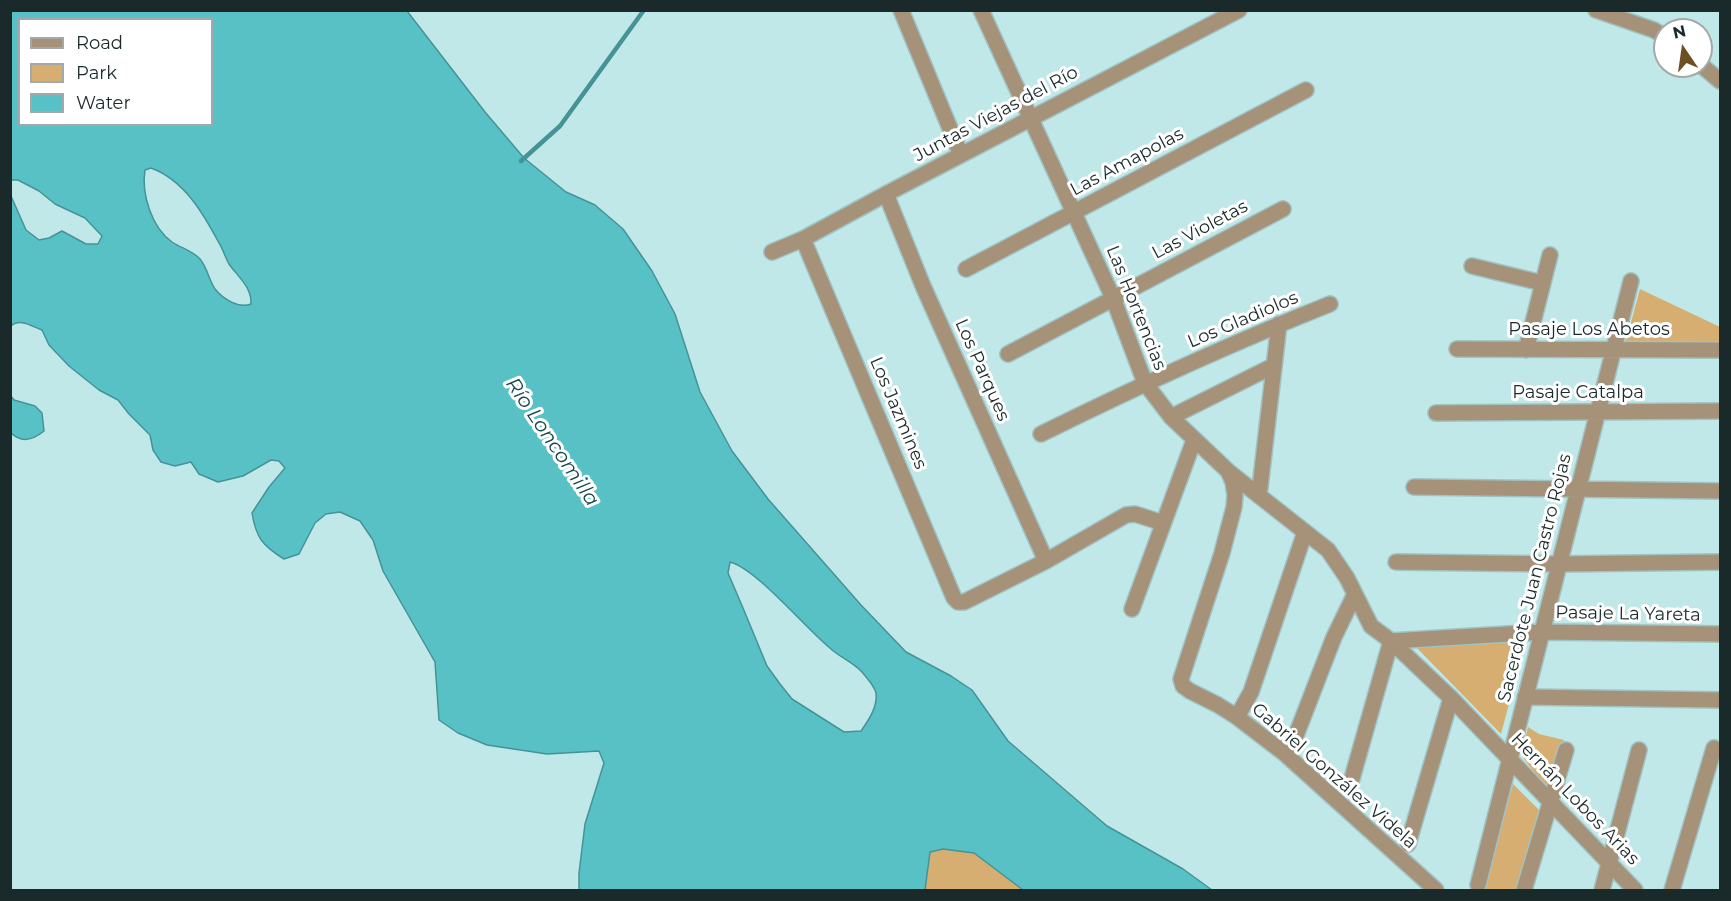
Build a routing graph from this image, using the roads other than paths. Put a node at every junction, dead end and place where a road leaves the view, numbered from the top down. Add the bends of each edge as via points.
1 (901, 10) edge
2 (981, 10) edge
3 (1239, 10) edge
4 (1596, 10) edge
5 (1653, 30) edge
6 (1306, 90) dead end
7 (1030, 119) junction
8 (961, 155) junction
9 (886, 194) junction
10 (1283, 209) dead end
11 (1075, 212) junction
12 (804, 239) junction
13 (772, 252) dead end
14 (1550, 255) dead end
15 (1472, 266) dead end
16 (966, 269) dead end
17 (1631, 281) dead end
18 (1542, 284) junction
19 (1113, 298) junction
20 (1330, 304) dead end
21 (1279, 324) junction
22 (1457, 349) dead end
23 (1526, 350) junction
24 (1614, 350) junction
25 (1720, 350) edge
26 (1008, 354) dead end
27 (1273, 366) junction
28 (1145, 383) junction
29 (1720, 411) edge
30 (1436, 413) dead end
31 (1598, 413) junction
32 (1171, 417) junction
33 (1041, 434) dead end
34 (1194, 440) junction
35 (1228, 471) junction
36 (1414, 487) dead end
37 (1578, 489) junction
38 (1720, 491) edge
39 (1259, 496) junction
40 (1163, 523) junction
41 (1305, 532) junction
42 (1046, 561) junction
43 (1396, 562) dead end
44 (1720, 562) edge
45 (1559, 564) junction
46 (1354, 596) junction
47 (1132, 609) dead end
48 (1542, 632) junction
49 (1720, 634) edge
50 (1387, 638) junction
51 (1525, 697) junction
52 (1451, 698) junction
53 (1720, 700) edge
54 (1237, 717) junction
55 (1714, 748) dead end
56 (1566, 750) dead end
57 (1639, 750) dead end
58 (1284, 753) junction
59 (1510, 758) junction
60 (1351, 782) dead end
61 (1551, 804) junction
62 (1408, 844) dead end
63 (1608, 863) junction
64 (1478, 885) dead end
65 (1436, 891) edge
66 (1524, 891) edge
67 (1602, 891) edge
68 (1635, 891) edge
69 (1672, 891) edge

1 - 8 street
2 - 7 street, Las Hortencias
3 - 7 street, Juntas Viejas del Río
4 - 5 street
6 - 11 street, Las Amapolas
7 - 8 street, Juntas Viejas del Río
7 - 11 street, Las Hortencias
8 - 9 street, Juntas Viejas del Río
9 - 12 street, Juntas Viejas del Río
9 - 42 street, Los Parques
10 - 19 street, Las Violetas
11 - 16 street, Las Amapolas
11 - 19 street, Las Hortencias
12 - 13 street, Juntas Viejas del Río
12 - 42 street, Los Jazmines via 958,602
14 - 18 street
15 - 18 street
17 - 24 street, Sacerdote Juan Castro Rojas
18 - 23 street
19 - 26 street, Las Violetas
19 - 28 street, Las Hortencias
20 - 21 street, Los Gladiolos
21 - 27 street
21 - 28 street, Los Gladiolos
22 - 23 street, Pasaje Los Abetos
23 - 24 street, Pasaje Los Abetos
24 - 25 street, Pasaje Los Abetos
24 - 31 street, Sacerdote Juan Castro Rojas
27 - 32 street
27 - 39 street
28 - 32 street, Las Hortencias
28 - 33 street, Los Gladiolos
29 - 31 street, Pasaje Catalpa
30 - 31 street, Pasaje Catalpa
31 - 37 street, Sacerdote Juan Castro Rojas
32 - 34 street, Las Hortencias
34 - 35 street, Las Hortencias
34 - 40 street
35 - 39 street, Las Hortencias
35 - 54 street, Gabriel González Videla via 1233,482 1234,507 1181,679 1190,692
36 - 37 street
37 - 38 street
37 - 45 street, Sacerdote Juan Castro Rojas
39 - 41 street, Las Hortencias
40 - 42 street via 1136,514 1126,515
40 - 47 street
41 - 46 street, Hernán Lobos Arias via 1328,550
41 - 54 street via 1251,692
43 - 45 street
44 - 45 street
45 - 48 street, Sacerdote Juan Castro Rojas
46 - 50 street, Hernán Lobos Arias via 1371,626
46 - 58 street via 1295,738
48 - 49 street, Pasaje La Yareta
48 - 50 street, Pasaje La Yareta
48 - 51 street, Sacerdote Juan Castro Rojas
50 - 52 street, Hernán Lobos Arias
50 - 60 street
51 - 53 street
51 - 59 street, Sacerdote Juan Castro Rojas
52 - 59 street, Hernán Lobos Arias
52 - 62 street
54 - 58 street, Gabriel González Videla
55 - 69 street
56 - 61 street
57 - 63 street
58 - 65 street, Gabriel González Videla
59 - 61 street, Hernán Lobos Arias
59 - 64 street, Sacerdote Juan Castro Rojas
61 - 63 street, Hernán Lobos Arias
61 - 66 street
63 - 67 street
63 - 68 street, Hernán Lobos Arias

